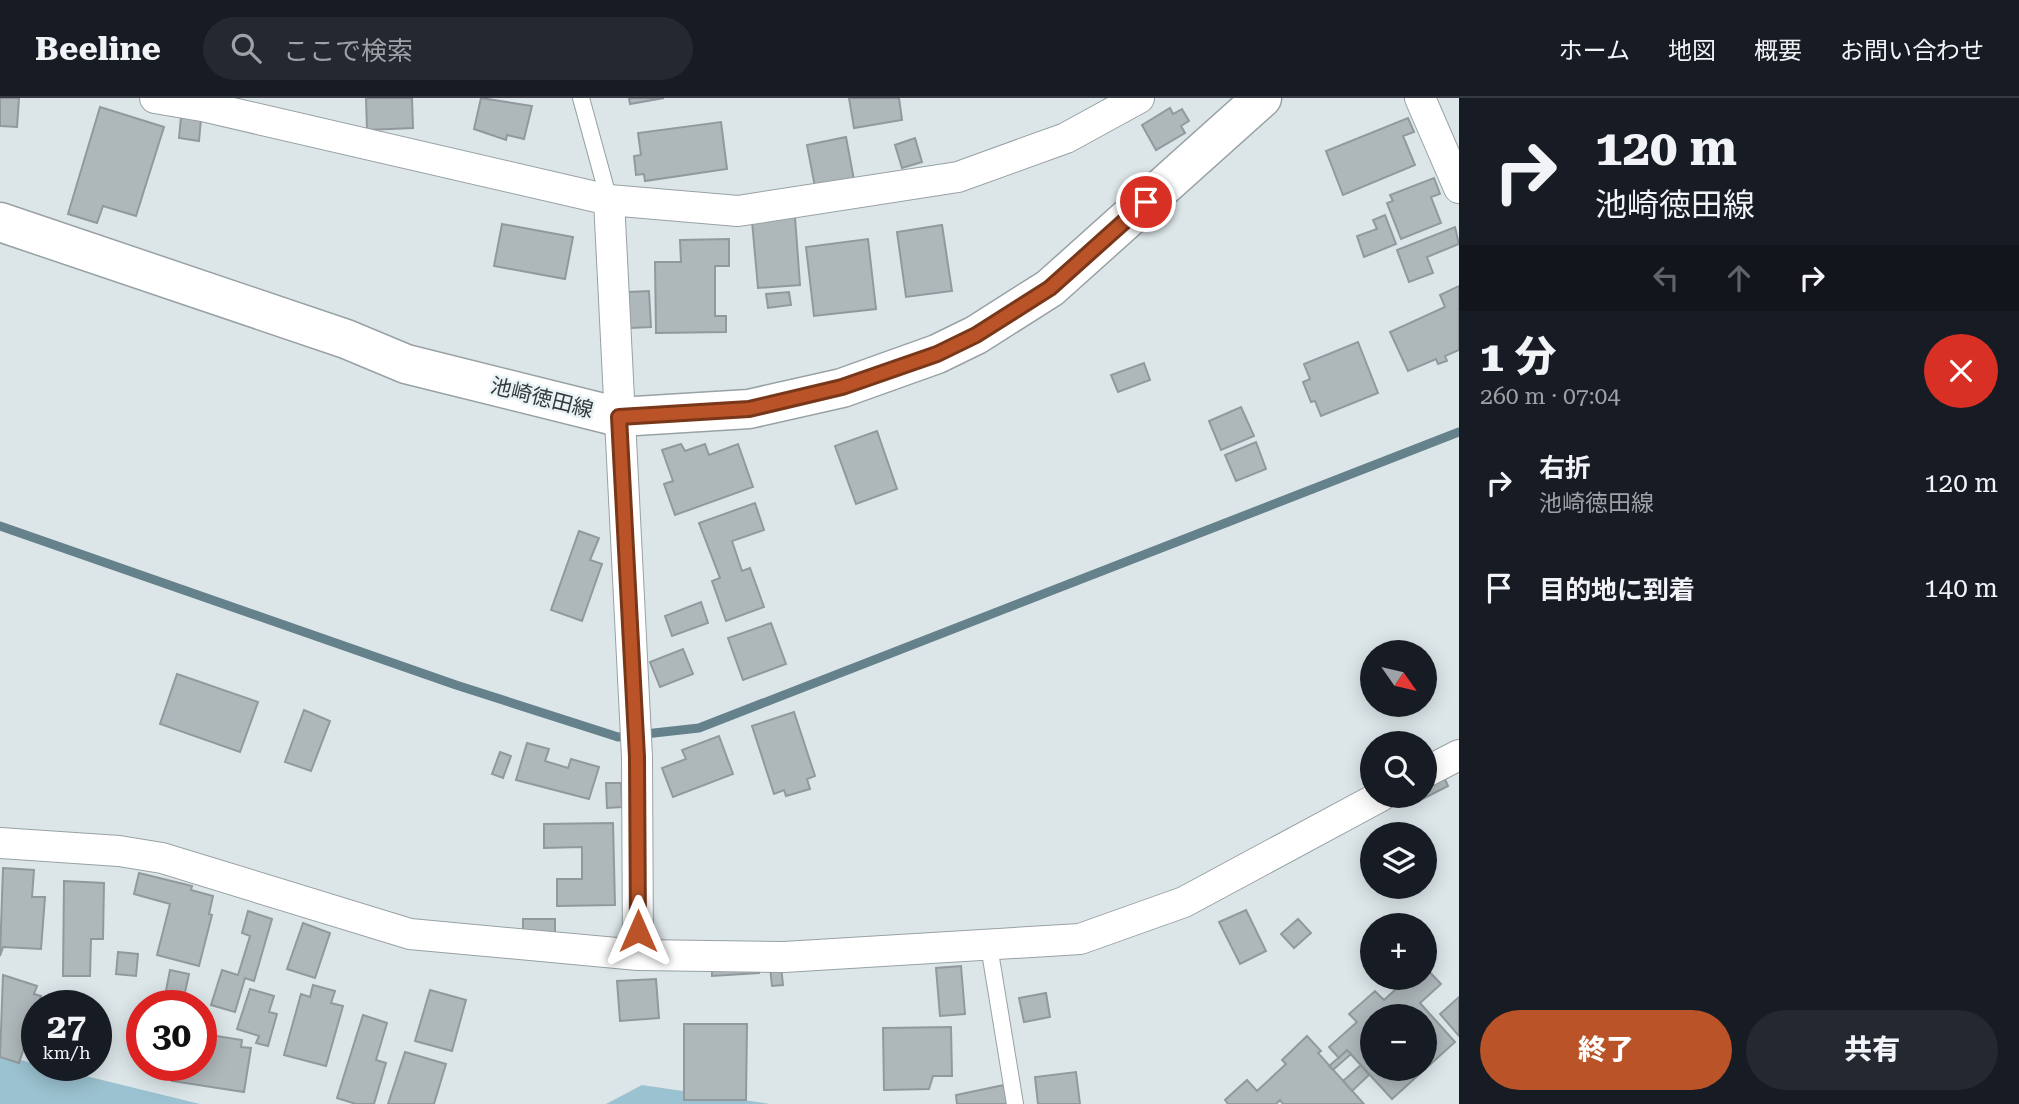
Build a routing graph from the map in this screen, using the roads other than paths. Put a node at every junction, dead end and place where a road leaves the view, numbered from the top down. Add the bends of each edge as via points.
1 (155, 98) edge
2 (581, 98) edge
3 (1139, 98) edge
4 (1262, 98) edge
5 (1420, 98) edge
6 (202, 102) edge
7 (1459, 188) edge
8 (609, 200) junction
9 (0, 222) edge
10 (619, 417) junction
11 (1459, 755) edge
12 (1437, 766) edge
13 (1360, 807) edge
14 (0, 843) edge
15 (989, 946) junction
16 (638, 955) junction
17 (1016, 1104) edge

1 - 6 street
2 - 8 lane
3 - 8 street via 1066,138 958,177 738,211
4 - 10 main road, 池崎徳田線 via 1050,288 976,335 902,368 749,409
5 - 7 street
6 - 8 street
8 - 10 street
9 - 10 main road, 池崎徳田線 via 346,339 406,364
10 - 16 street via 637,757
11 - 12 street
13 - 15 street via 1184,902 1080,939
14 - 16 street via 162,858 410,934
15 - 16 street via 785,957
15 - 17 lane

